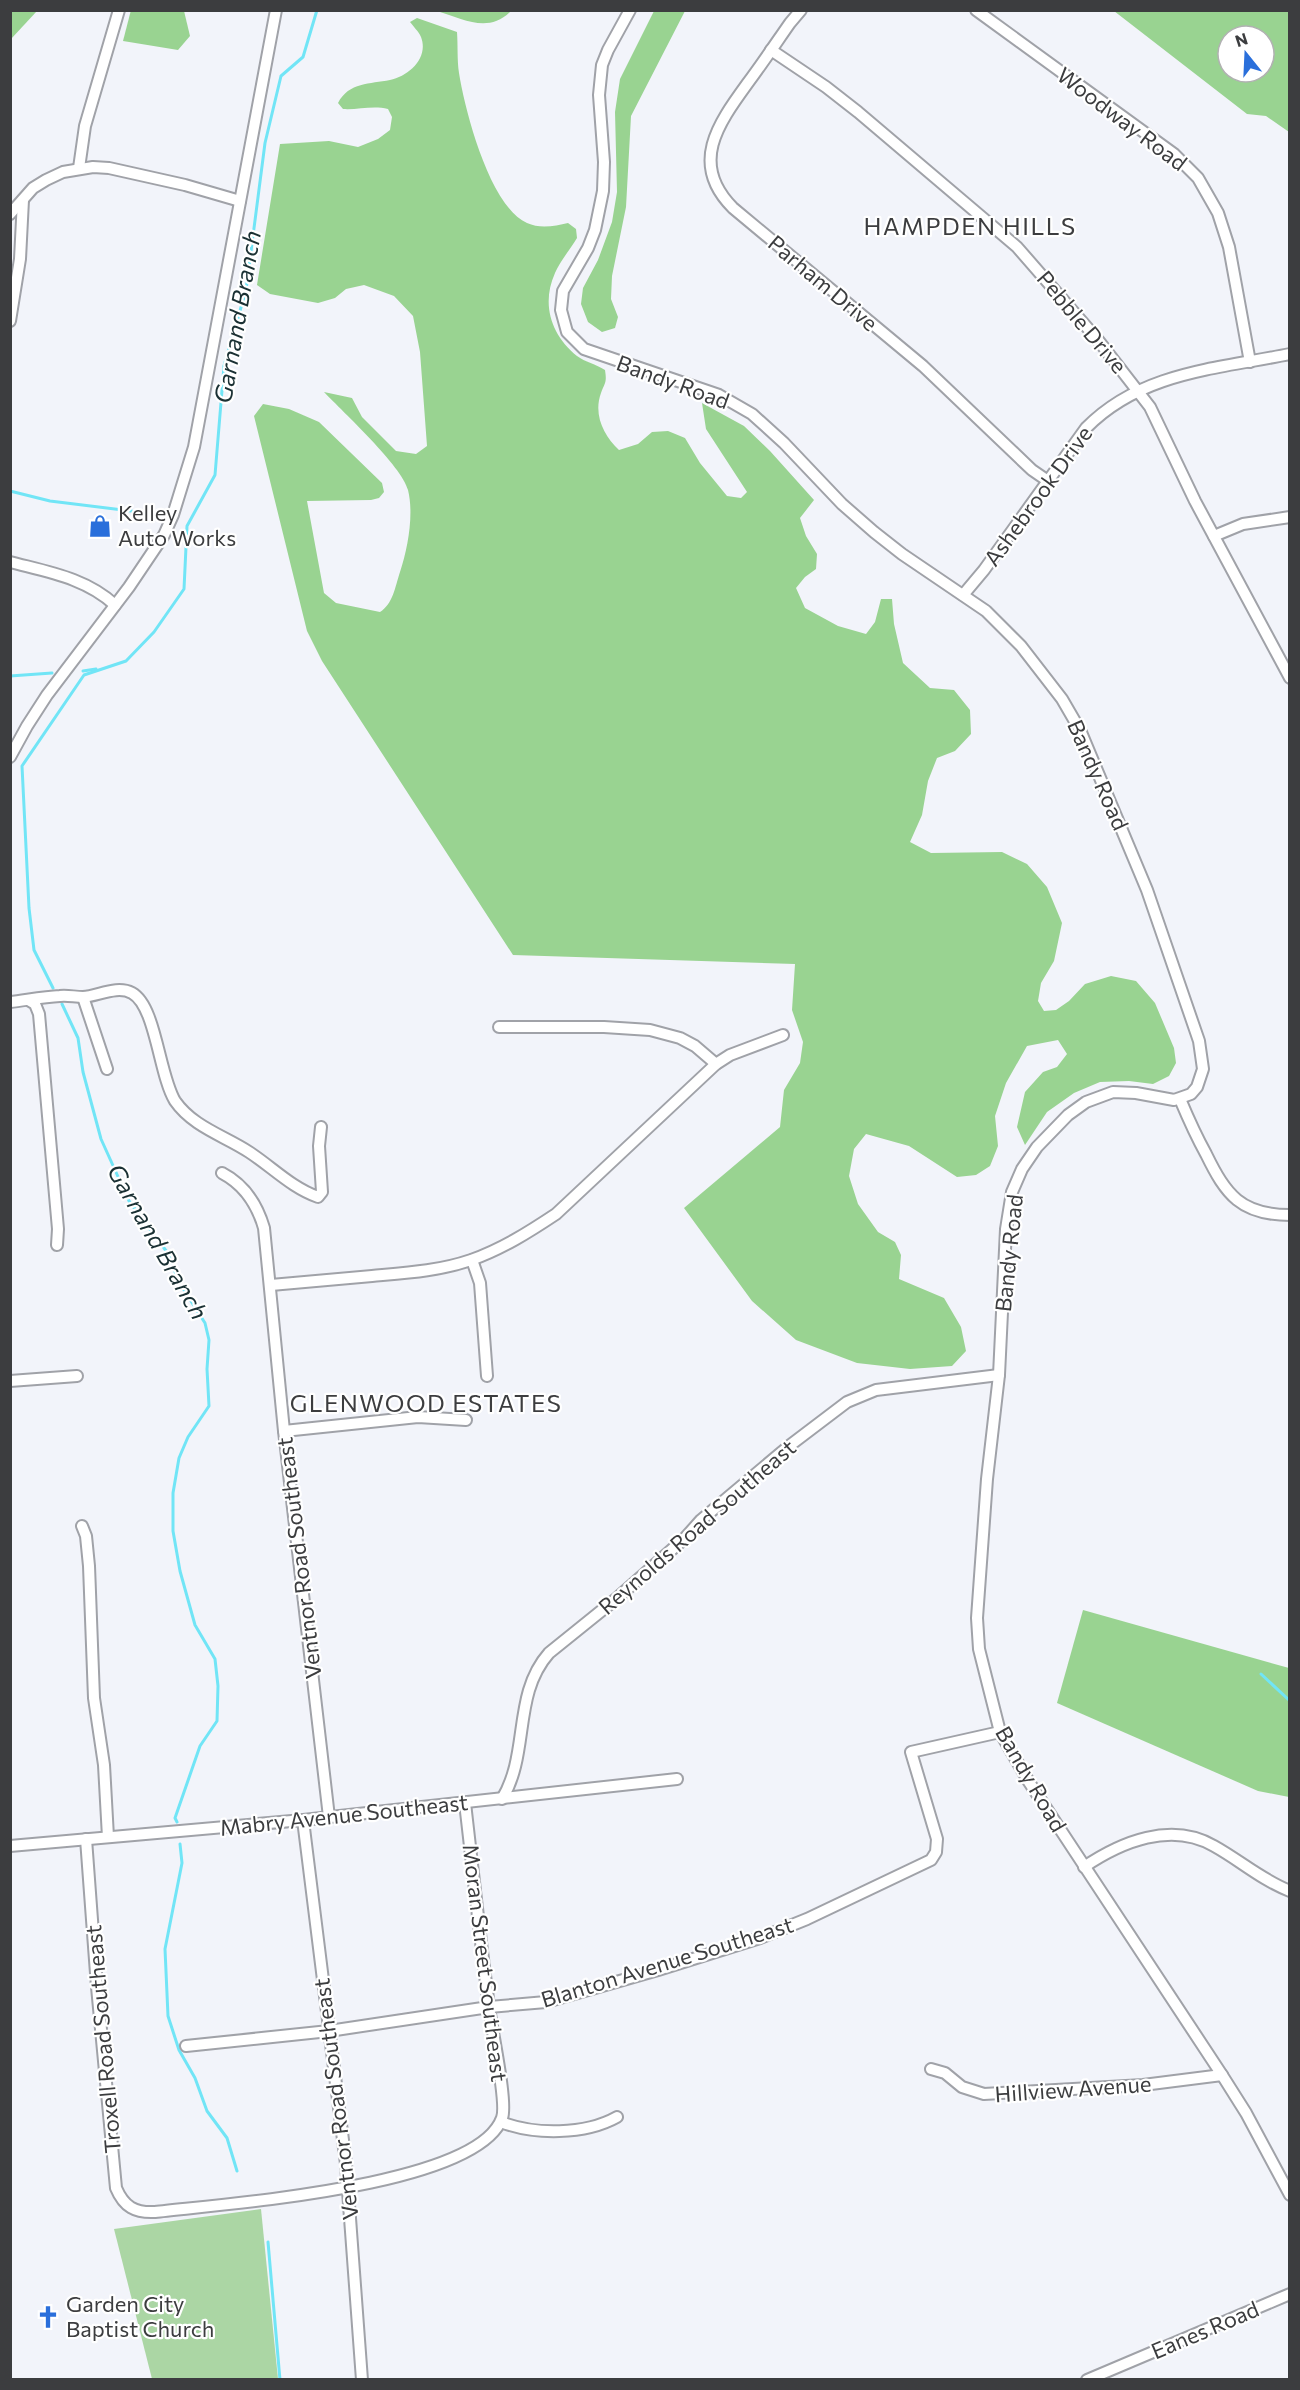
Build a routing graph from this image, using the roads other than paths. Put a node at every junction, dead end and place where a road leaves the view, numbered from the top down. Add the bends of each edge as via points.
1 (118, 10) edge
2 (276, 10) edge
3 (630, 10) edge
4 (801, 10) edge
5 (976, 10) edge
6 (771, 50) junction
7 (80, 168) junction
8 (23, 200) junction
9 (240, 201) junction
10 (10, 214) edge
11 (10, 321) edge
12 (1290, 354) edge
13 (1250, 362) junction
14 (1138, 389) junction
15 (1048, 481) junction
16 (1290, 517) edge
17 (1214, 536) junction
18 (10, 562) edge
19 (963, 595) junction
20 (115, 605) junction
21 (1290, 678) edge
22 (10, 757) edge
23 (82, 997) junction
24 (30, 1001) junction
25 (10, 1002) edge
26 (499, 1027) dead end
27 (783, 1035) dead end
28 (716, 1064) junction
29 (107, 1069) dead end
30 (1180, 1099) junction
31 (321, 1127) dead end
32 (222, 1173) dead end
33 (1290, 1215) edge
34 (57, 1245) dead end
35 (472, 1260) junction
36 (271, 1285) junction
37 (999, 1375) junction
38 (77, 1376) dead end
39 (487, 1376) dead end
40 (10, 1381) edge
41 (466, 1420) dead end
42 (284, 1431) junction
43 (82, 1526) dead end
44 (1000, 1732) junction
45 (676, 1779) dead end
46 (502, 1799) junction
47 (465, 1803) junction
48 (329, 1817) junction
49 (303, 1820) junction
50 (108, 1837) junction
51 (86, 1839) junction
52 (10, 1846) edge
53 (1084, 1867) junction
54 (1290, 1891) edge
55 (489, 2007) junction
56 (328, 2031) junction
57 (186, 2046) dead end
58 (931, 2069) dead end
59 (1222, 2075) junction
60 (617, 2117) dead end
61 (501, 2122) junction
62 (348, 2188) junction
63 (1290, 2195) edge
64 (1290, 2294) edge
65 (362, 2379) edge
66 (1087, 2379) edge

1 - 7 street via 85,126
2 - 9 street
3 - 19 street, Bandy Road via 608,50 599,82 604,162 599,216 588,248 569,278 561,301 567,332 584,349 689,383 739,405 771,430 874,532
4 - 6 street
5 - 13 street, Woodway Road via 1174,154 1198,178 1224,229
6 - 14 street, Pebble Drive via 858,112 1017,247
6 - 15 street, Parham Drive via 715,132 711,158 717,188 733,208 923,366
7 - 8 street via 46,180
7 - 9 street via 109,168
8 - 10 street
8 - 11 street via 20,259
9 - 20 street via 194,447 182,491 164,535
12 - 13 street, Ashebrook Drive
13 - 14 street, Ashebrook Drive via 1180,375
14 - 15 street, Ashebrook Drive via 1086,428
14 - 17 street, Pebble Drive
15 - 19 street, Ashebrook Drive
16 - 17 street via 1243,524
17 - 21 street, Pebble Drive
18 - 20 street via 78,581
19 - 30 street, Bandy Road via 1005,629 1043,673 1065,704 1091,754 1148,890 1199,1041 1201,1080 1191,1094
20 - 22 street via 42,702
23 - 24 street via 62,995
23 - 29 street
23 - 31 street via 124,990 138,998 153,1029 174,1100 184,1112 248,1151 296,1187 318,1197 322,1192
24 - 25 street
24 - 34 street via 39,1014
26 - 28 street via 650,1030 680,1038
27 - 28 street
28 - 35 street via 556,1214 526,1234
30 - 33 street via 1230,1196 1266,1214
30 - 37 street, Bandy Road via 1163,1100 1126,1092 1098,1096 1051,1131 1022,1169 1009,1205
32 - 36 street, Ventnor Road Southeast via 241,1186 260,1214
35 - 36 street via 398,1274
35 - 39 street via 480,1283
36 - 42 street, Ventnor Road Southeast
37 - 44 street, Bandy Road via 977,1618 978,1650
37 - 46 street, Reynolds Road Southeast via 861,1395 789,1446 701,1520 540,1664 528,1688 514,1773
38 - 40 street
41 - 42 street via 418,1417
42 - 48 street, Ventnor Road Southeast
43 - 50 street via 89,1566 94,1698 104,1765
44 - 53 street, Bandy Road
44 - 55 street, Blanton Avenue Southeast via 910,1752 938,1844 931,1860 923,1866 760,1938 577,1994 522,2006
45 - 46 street, Mabry Avenue Southeast
46 - 47 street, Mabry Avenue Southeast
47 - 48 street, Mabry Avenue Southeast
47 - 55 street, Moran Street Southeast
48 - 49 street, Mabry Avenue Southeast
49 - 50 street, Mabry Avenue Southeast
49 - 56 street, Ventnor Road Southeast
50 - 51 street, Mabry Avenue Southeast
51 - 52 street, Mabry Avenue Southeast
51 - 62 street, Troxell Road Southeast via 116,2188 125,2204 141,2212 155,2212
53 - 54 street via 1130,1842 1154,1836 1190,1836 1213,1845 1256,1875
53 - 59 street, Bandy Road
55 - 56 street, Blanton Avenue Southeast
55 - 61 street, Moran Street Southeast via 504,2107
56 - 57 street, Blanton Avenue Southeast
56 - 62 street, Ventnor Road Southeast
58 - 59 street, Hillview Avenue via 945,2073 962,2087 984,2094 1143,2085
59 - 63 street, Bandy Road
60 - 61 street via 582,2130 524,2129
61 - 62 street via 485,2140 453,2158 409,2174
62 - 65 street, Ventnor Road Southeast
64 - 66 street, Eanes Road

